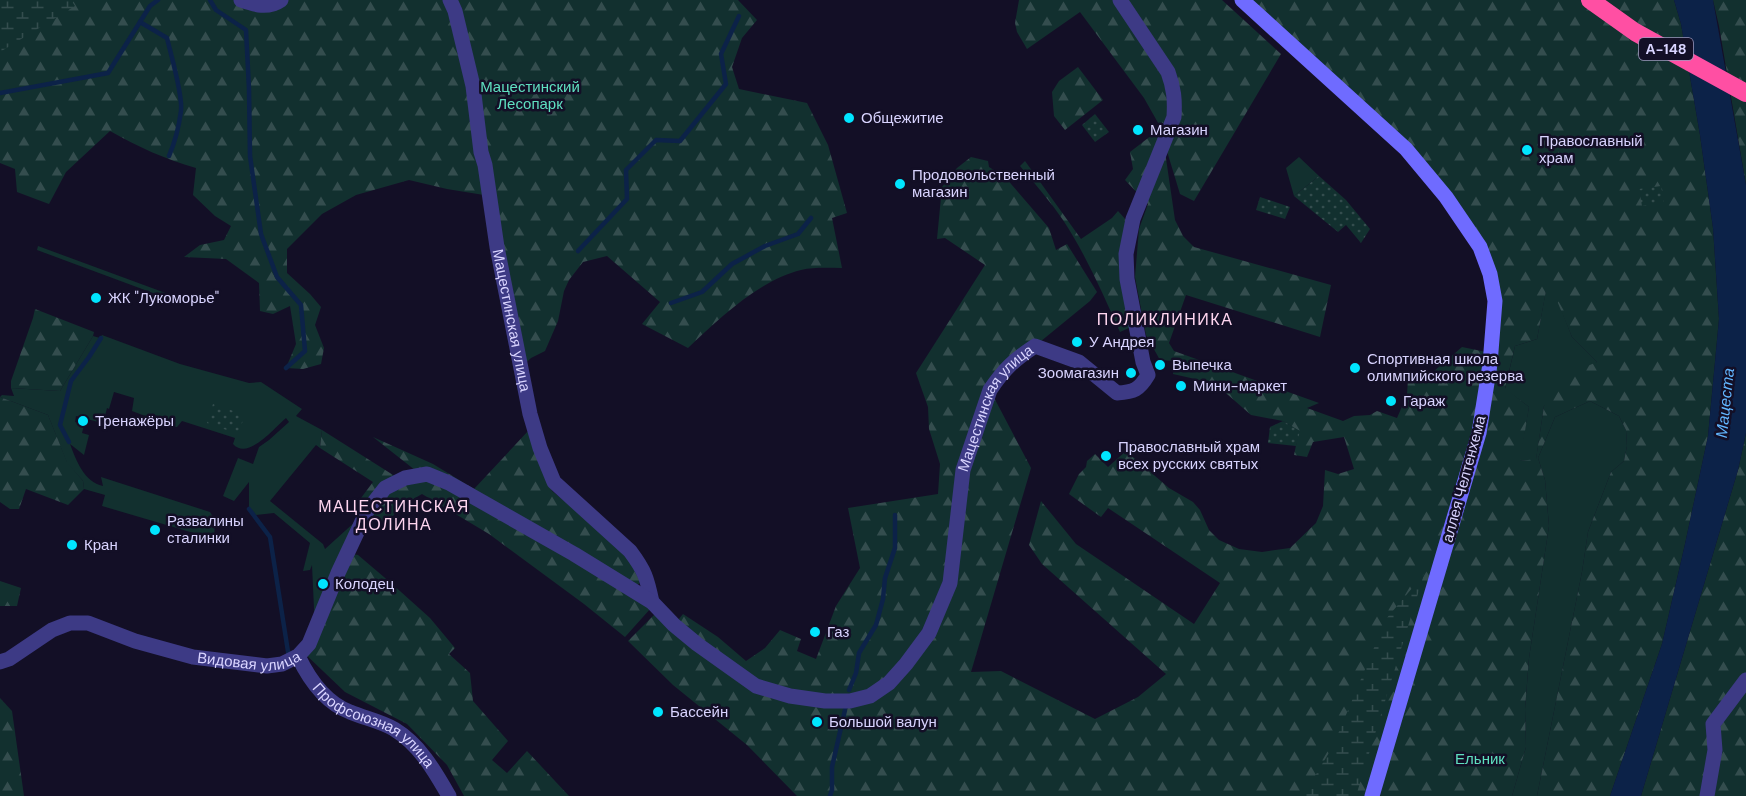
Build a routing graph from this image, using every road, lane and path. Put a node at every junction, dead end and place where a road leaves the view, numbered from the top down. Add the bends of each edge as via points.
1 (241, 0) edge
2 (281, 0) edge
3 (450, 0) edge
4 (1120, 0) edge
5 (1242, 0) edge
6 (1590, 0) edge
7 (1746, 93) edge
8 (405, 477) joint
9 (652, 602) junction
10 (298, 656) junction
11 (0, 662) edge
12 (1746, 680) edge
13 (449, 796) edge
14 (1372, 796) edge
15 (1707, 796) edge

1 - 2 street via 263,6
3 - 9 street, Мацестинская улица via 473,87 497,247 540,448 554,482 639,562 646,573
4 - 9 street, Мацестинская улица via 1168,72 1175,99 1174,117 1133,219 1126,254 1127,279 1148,375 1142,384 1131,392 1117,393 1078,363 1035,346 1011,362 990,390 963,470 946,593 929,633 889,683 870,696 825,701 756,686 697,644
5 - 14 main road, аллея Челтенхема via 1406,149 1480,247 1495,301 1479,433
6 - 7 highway, А-148 via 1635,32
8 - 9 street, Мацестинская улица via 427,474 449,483
8 - 10 street, Видовая улица via 385,488 367,511 309,644
10 - 11 street, Видовая улица via 267,666 193,657 88,623 70,623
10 - 13 street, Профсоюзная улица via 333,704 394,729 415,746
12 - 15 street via 1713,724 1715,750

